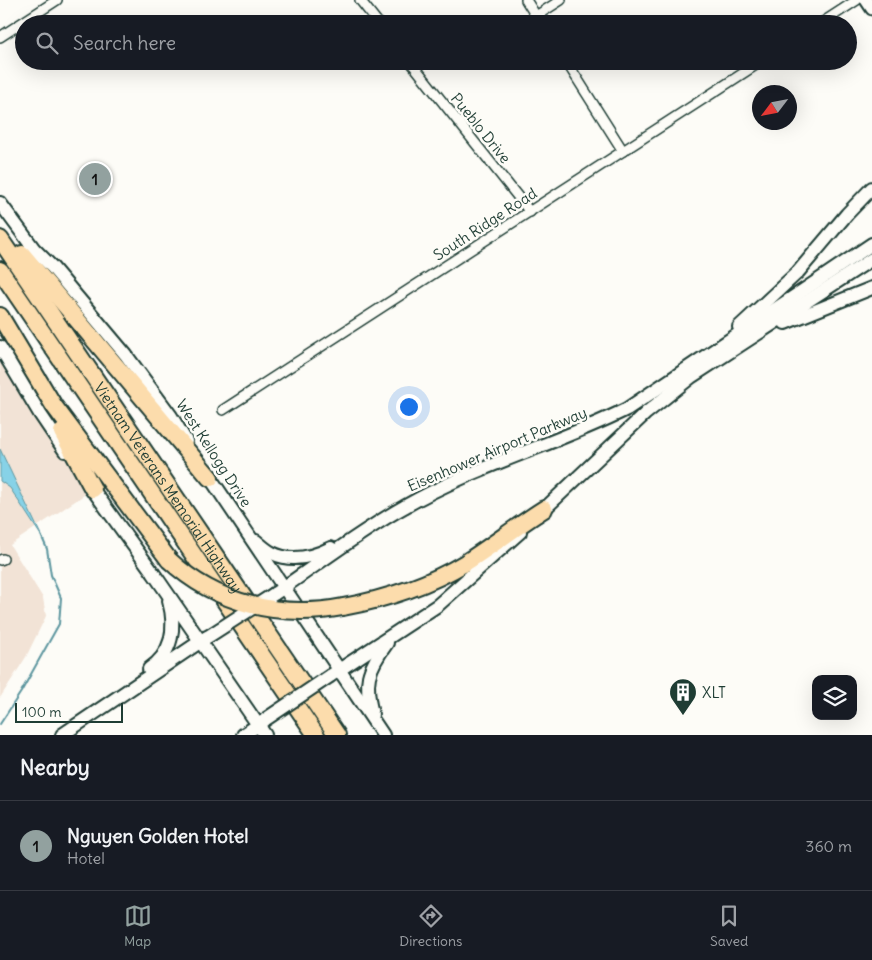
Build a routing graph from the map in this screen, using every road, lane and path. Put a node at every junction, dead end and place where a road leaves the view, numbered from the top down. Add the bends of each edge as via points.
1 (57, 0) edge
2 (360, 0) edge
3 (526, 0) edge
4 (561, 0) edge
5 (857, 0) edge
6 (866, 0) edge
7 (872, 9) edge
8 (34, 15) edge
9 (372, 15) edge
10 (536, 15) edge
11 (544, 15) edge
12 (834, 15) edge
13 (15, 27) edge
14 (0, 37) edge
15 (417, 70) edge
16 (572, 70) edge
17 (748, 70) edge
18 (623, 151) junction
19 (872, 188) edge
20 (0, 203) edge
21 (530, 212) junction
22 (0, 228) edge
23 (0, 239) edge
24 (872, 244) edge
25 (872, 259) edge
26 (0, 270) edge
27 (872, 288) edge
28 (0, 316) edge
29 (755, 336) junction
30 (0, 347) edge
31 (715, 349) junction
32 (25, 359) junction
33 (223, 410) dead end
34 (210, 478) junction
35 (93, 489) junction
36 (544, 509) junction
37 (367, 530) junction
38 (247, 534) junction
39 (164, 589) junction
40 (278, 591) junction
41 (402, 630) junction
42 (205, 639) junction
43 (335, 674) junction
44 (117, 698) junction
45 (373, 722) junction
46 (263, 726) edge
47 (62, 735) edge
48 (243, 735) edge
49 (316, 735) edge
50 (337, 735) edge
51 (382, 735) edge

1 - 8 street
2 - 9 street
3 - 10 street
4 - 11 street
5 - 12 street
6 - 7 street
13 - 14 street
15 - 21 street, Pueblo Drive
16 - 18 street
17 - 18 street, South Ridge Road
18 - 21 street, South Ridge Road
19 - 31 main road via 798,272
20 - 34 main road, West Kellogg Drive via 34,249 149,385
21 - 33 street, South Ridge Road
22 - 34 highway
23 - 50 highway, Vietnam Veterans Memorial Highway
24 - 31 main road, Eisenhower Airport Parkway
25 - 29 main road
26 - 49 highway, Vietnam Veterans Memorial Highway
27 - 29 main road
28 - 32 highway
29 - 36 main road via 691,377 646,413
30 - 35 main road via 40,414
31 - 37 main road, Eisenhower Airport Parkway via 627,409 425,496
32 - 35 highway
32 - 36 highway, bridge via 59,413 169,560 203,585 246,604 282,610 326,609 377,600 420,586 464,564
34 - 38 main road, West Kellogg Drive
35 - 39 main road
36 - 41 main road via 460,587
37 - 38 main road via 325,551 301,558 272,553
37 - 40 main road, Eisenhower Airport Parkway
38 - 40 main road, West Kellogg Drive
39 - 42 main road
39 - 44 main road via 173,616 173,631 166,652
40 - 42 main road, Eisenhower Airport Parkway, bridge
40 - 43 main road, West Kellogg Drive
41 - 43 main road
41 - 45 main road via 389,641 369,673 367,697
42 - 44 main road, Eisenhower Airport Parkway
42 - 46 main road
43 - 45 main road, West Kellogg Drive
43 - 46 main road, bridge
44 - 47 main road, Eisenhower Airport Parkway
45 - 51 main road, West Kellogg Drive
46 - 48 main road

